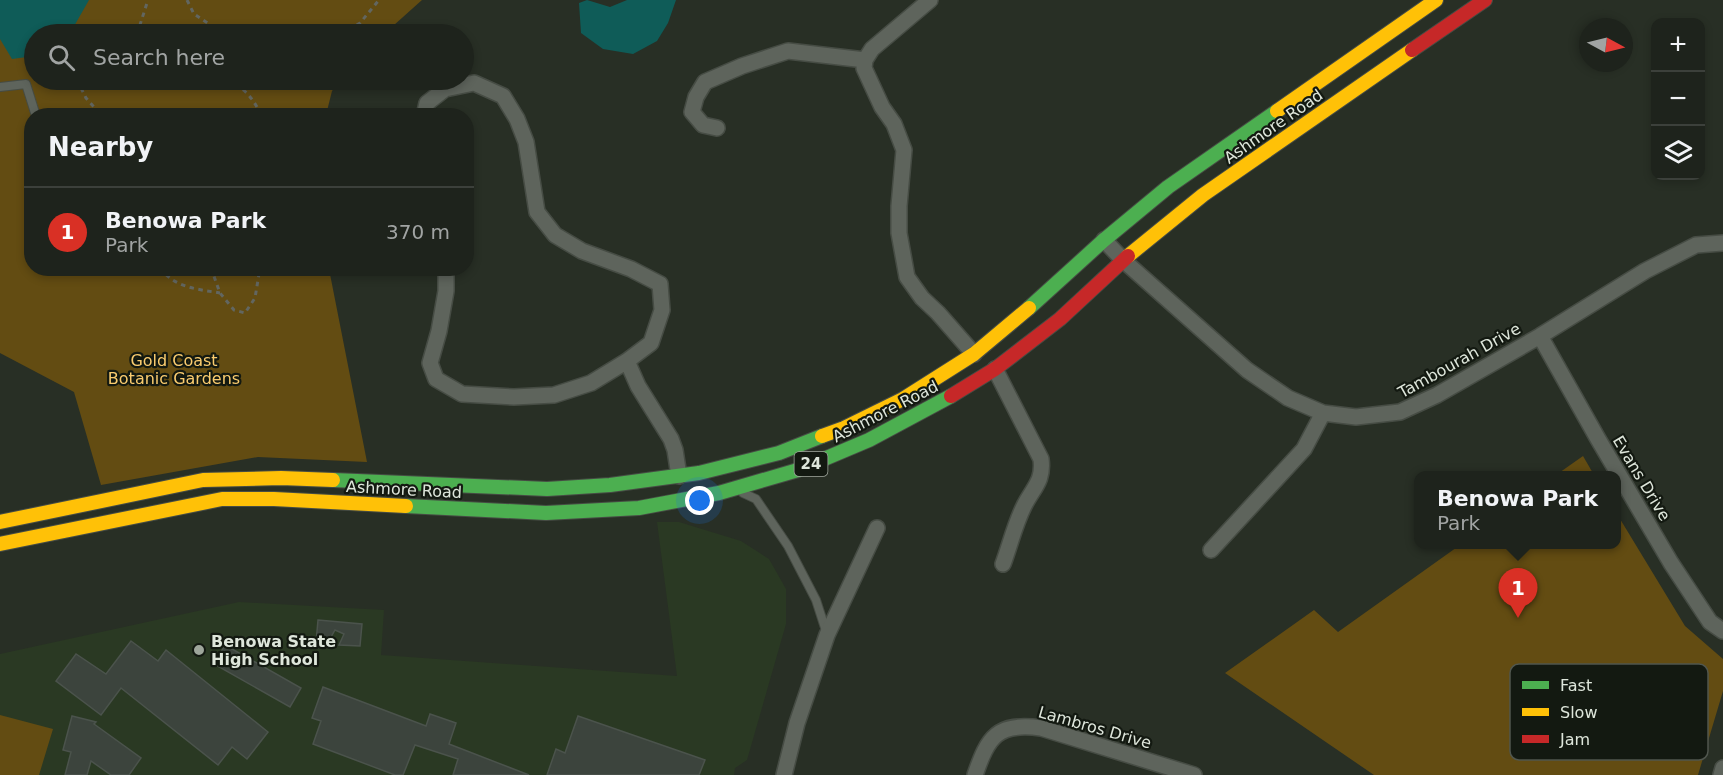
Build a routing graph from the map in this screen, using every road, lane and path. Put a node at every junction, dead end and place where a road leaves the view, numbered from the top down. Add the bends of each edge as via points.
1 (146, 0) edge
2 (187, 0) edge
3 (379, 0) edge
4 (930, 0) edge
5 (1437, 0) edge
6 (1485, 0) edge
7 (140, 24) edge
8 (209, 24) edge
9 (358, 24) edge
10 (865, 60) junction
11 (474, 83) edge
12 (24, 84) edge
13 (0, 87) edge
14 (28, 90) edge
15 (82, 90) edge
16 (243, 90) edge
17 (444, 90) edge
18 (34, 108) edge
19 (95, 108) edge
20 (257, 108) edge
21 (426, 108) edge
22 (717, 128) dead end
23 (1104, 240) junction
24 (1723, 243) edge
25 (1123, 260) junction
26 (166, 276) edge
27 (214, 276) edge
28 (259, 276) edge
29 (446, 276) edge
30 (220, 294) junction
31 (1540, 336) junction
32 (974, 354) junction
33 (627, 361) junction
34 (996, 369) junction
35 (1323, 412) junction
36 (1617, 471) edge
37 (679, 476) junction
38 (1621, 478) edge
39 (735, 489) junction
40 (0, 522) edge
41 (877, 528) dead end
42 (0, 544) edge
43 (1211, 550) dead end
44 (1002, 564) dead end
45 (1723, 631) edge
46 (827, 635) junction
47 (1723, 768) edge
48 (784, 775) edge
49 (975, 775) edge
50 (1194, 775) edge
51 (1721, 775) edge

1 - 7 path
2 - 8 path via 194,14
3 - 9 path
4 - 10 street via 872,49
5 - 23 main road, Ashmore Road / 24 via 1188,172
6 - 25 main road, Ashmore Road / 24 via 1203,195
10 - 22 street via 788,51 723,73 705,82 692,112 704,125
10 - 32 street via 864,68 904,150 898,206 907,277
11 - 33 street via 503,96 517,119 526,142 537,212 555,236 660,284 662,310 651,343
12 - 13 lane
14 - 18 lane
15 - 19 path
16 - 20 path
17 - 21 street
23 - 25 street, Tambourah Drive
23 - 32 main road, Ashmore Road / 24
24 - 31 street, Tambourah Drive via 1696,245 1645,271
25 - 34 main road, Ashmore Road / 24 via 1060,319
25 - 35 street, Tambourah Drive via 1247,370 1288,398
26 - 30 path via 187,289
27 - 30 path
28 - 30 path via 255,298 245,312 234,310
29 - 33 street via 439,331 430,363 436,379 462,394 554,395 591,383
31 - 35 street, Tambourah Drive via 1400,412 1356,417
31 - 36 street, Evans Drive
32 - 37 main road, Ashmore Road / 24 via 903,399 844,428 779,453
33 - 37 street via 671,439
34 - 39 main road, Ashmore Road / 24 via 869,440 798,470
34 - 44 street via 1041,459 1043,471 1024,506
35 - 43 street via 1304,448
37 - 40 main road, Ashmore Road / 24 via 547,489 281,478 203,480
38 - 45 street, Evans Drive via 1671,563 1710,621
39 - 42 main road, Ashmore Road / 24 via 639,508 546,513 222,499
39 - 46 lane via 756,499 788,546 816,600
41 - 46 street
46 - 48 street
47 - 51 street
49 - 50 street, Lambros Drive via 984,750 998,733 1020,725

